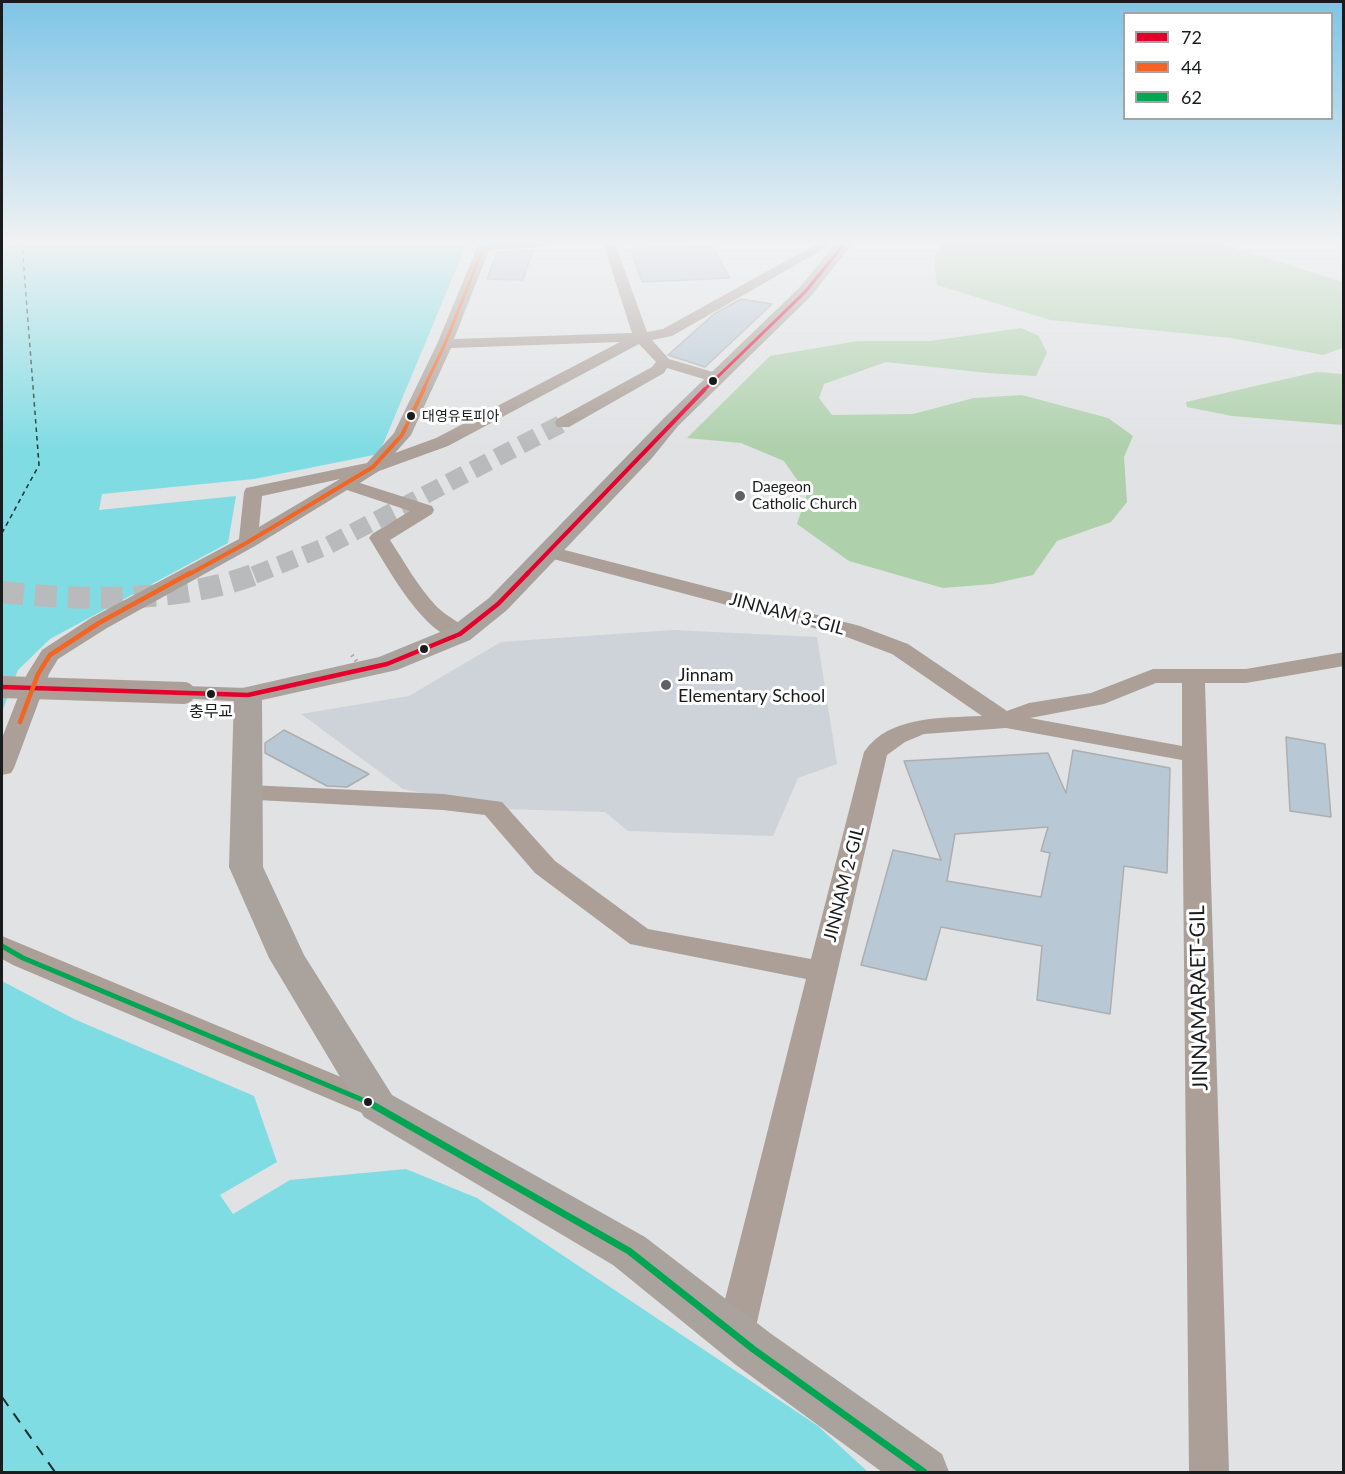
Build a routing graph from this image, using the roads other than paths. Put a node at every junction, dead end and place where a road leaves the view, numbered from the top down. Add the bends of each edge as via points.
1 (458, 312) edge
2 (633, 312) edge
3 (705, 312) edge
4 (785, 312) edge
5 (641, 336) junction
6 (445, 344) junction
7 (664, 362) junction
8 (717, 378) junction
9 (563, 423) tunnel mouth
10 (373, 467) junction
11 (346, 484) junction
12 (248, 542) junction
13 (549, 552) junction
14 (460, 634) junction
15 (1344, 658) edge
16 (1193, 676) junction
17 (2, 687) edge
18 (248, 695) junction
19 (1006, 721) junction
20 (1194, 755) junction
21 (2, 768) edge
22 (248, 793) junction
23 (2, 946) edge
24 (823, 972) junction
25 (378, 1106) junction
26 (735, 1335) junction
27 (924, 1473) edge
28 (1209, 1473) edge

1 - 6 street
2 - 5 street
3 - 5 street via 667,333
4 - 8 main road
5 - 6 street
5 - 7 street
5 - 10 street via 442,442
6 - 10 street via 402,435
7 - 8 street
7 - 9 street via 658,370
8 - 13 main road
10 - 11 street
10 - 12 street via 253,492
11 - 12 street
11 - 14 street via 425,510 379,538 430,613
12 - 21 street via 99,622 50,655 38,674
13 - 14 main road via 498,604
13 - 19 street, JINNAM 3-GIL via 852,631 900,649
14 - 18 main road via 387,664
15 - 16 street via 1245,676
16 - 19 street via 1152,676 1096,699 1029,710
16 - 20 street, JINNAMARAET-GIL
17 - 18 street, bridge
18 - 22 main road
19 - 20 street, JINNAM 2-GIL
19 - 24 street, JINNAM 2-GIL via 920,728 897,737 876,753
20 - 28 street, JINNAMARAET-GIL
22 - 24 street via 493,808 545,867 640,937
22 - 25 main road via 246,867 287,958
23 - 25 street
24 - 26 street, JINNAM 2-GIL
25 - 26 main road via 629,1251
26 - 27 main road

